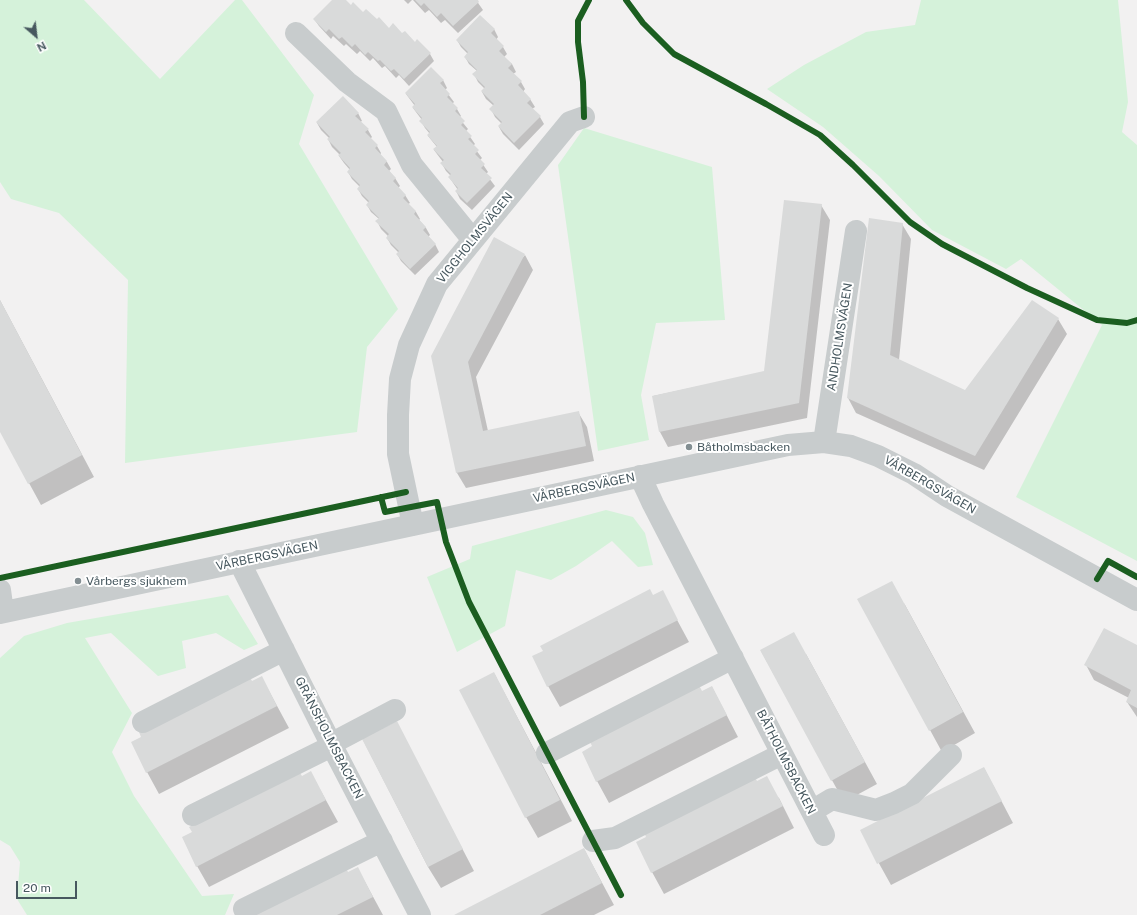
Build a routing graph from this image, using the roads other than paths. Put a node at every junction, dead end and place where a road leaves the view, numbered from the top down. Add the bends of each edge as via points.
1 (296, 33) dead end
2 (584, 117) dead end
3 (856, 231) dead end
4 (473, 240) junction
5 (824, 442) junction
6 (640, 476) junction
7 (413, 525) junction
8 (239, 561) junction
9 (0, 590) edge
10 (1137, 600) edge
11 (1, 612) edge
12 (284, 650) junction
13 (733, 658) junction
14 (396, 710) dead end
15 (142, 722) dead end
16 (332, 746) junction
17 (547, 753) dead end
18 (782, 754) junction
19 (951, 755) dead end
20 (812, 811) junction
21 (193, 815) dead end
22 (824, 835) dead end
23 (382, 841) junction
24 (593, 841) dead end
25 (244, 909) dead end
26 (420, 915) edge

1 - 4 street via 347,82 386,110 412,165
2 - 4 street, VIGGHOLMSVÄGEN via 570,122
3 - 5 street, ANDHOLMSVÄGEN
4 - 7 street, VIGGHOLMSVÄGEN via 437,284 409,344 400,378 398,454
5 - 6 street, VÅRBERGSVÄGEN via 788,445
5 - 10 street, VÅRBERGSVÄGEN via 851,446 914,474 947,496
6 - 7 street, VÅRBERGSVÄGEN
6 - 13 street, BÅTHOLMSBACKEN
7 - 8 street, VÅRBERGSVÄGEN
8 - 11 street, VÅRBERGSVÄGEN
8 - 12 street, GRÄNSHOLMSBACKEN
9 - 11 street
12 - 15 street
12 - 16 street, GRÄNSHOLMSBACKEN
13 - 17 street
13 - 18 street, BÅTHOLMSBACKEN
14 - 16 street via 340,738
16 - 21 street
16 - 23 street, GRÄNSHOLMSBACKEN
18 - 20 street, BÅTHOLMSBACKEN
18 - 24 street via 615,838
19 - 20 street via 912,794 894,803 876,810 832,799
20 - 22 street, BÅTHOLMSBACKEN
23 - 25 street
23 - 26 street, GRÄNSHOLMSBACKEN

